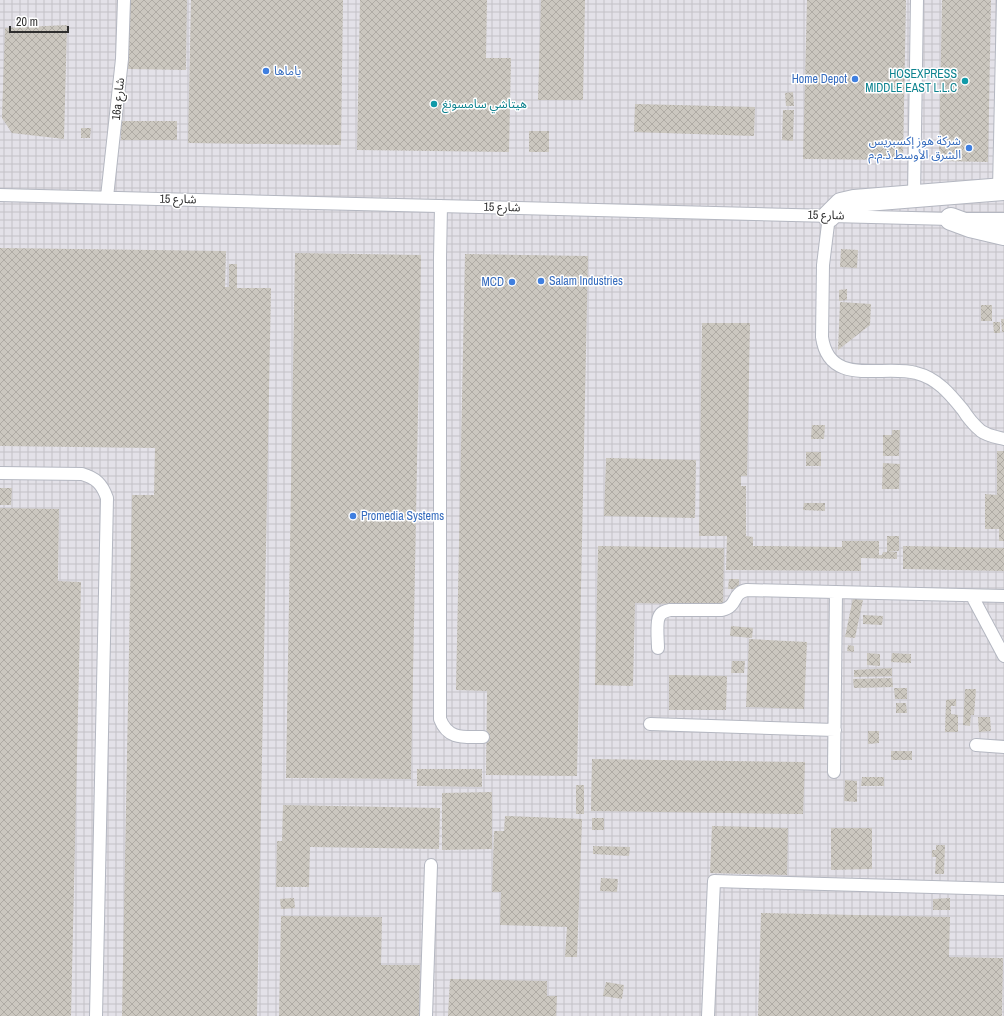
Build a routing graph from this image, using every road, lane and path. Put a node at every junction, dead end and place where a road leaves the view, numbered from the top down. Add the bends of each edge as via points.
1 (124, 0) edge
2 (917, 0) edge
3 (1002, 0) edge
4 (1001, 190) edge
5 (0, 195) edge
6 (914, 196) junction
7 (107, 197) junction
8 (441, 206) junction
9 (829, 216) junction
10 (951, 219) junction
11 (1004, 219) edge
12 (1004, 234) edge
13 (1004, 439) edge
14 (0, 473) edge
15 (836, 592) junction
16 (972, 596) junction
17 (1004, 596) edge
18 (658, 648) dead end
19 (1004, 656) edge
20 (650, 724) dead end
21 (835, 730) junction
22 (483, 737) dead end
23 (976, 746) dead end
24 (1004, 747) edge
25 (834, 772) dead end
26 (431, 865) dead end
27 (1004, 889) edge
28 (96, 1016) edge
29 (426, 1016) edge
30 (708, 1016) edge

1 - 7 lane, 16a شارع via 122,59
2 - 6 lane
3 - 4 lane
4 - 6 main road
5 - 7 lane, شارع 15
6 - 9 main road via 847,202 841,204
7 - 8 lane, شارع 15
8 - 9 lane, شارع 15
8 - 22 lane via 440,719 443,726 453,735
9 - 10 lane, شارع 15
9 - 13 lane via 823,265 822,337 832,361 848,370 903,370 930,378 951,395 982,431
10 - 11 lane, شارع 15
10 - 12 main road
14 - 28 lane via 91,476 104,489 107,498
15 - 16 lane
15 - 18 lane via 747,590 739,592 726,609 665,611 658,617
15 - 21 lane
16 - 17 lane
16 - 19 lane
20 - 21 lane
21 - 25 lane
23 - 24 lane
26 - 29 lane
27 - 30 lane via 714,882

